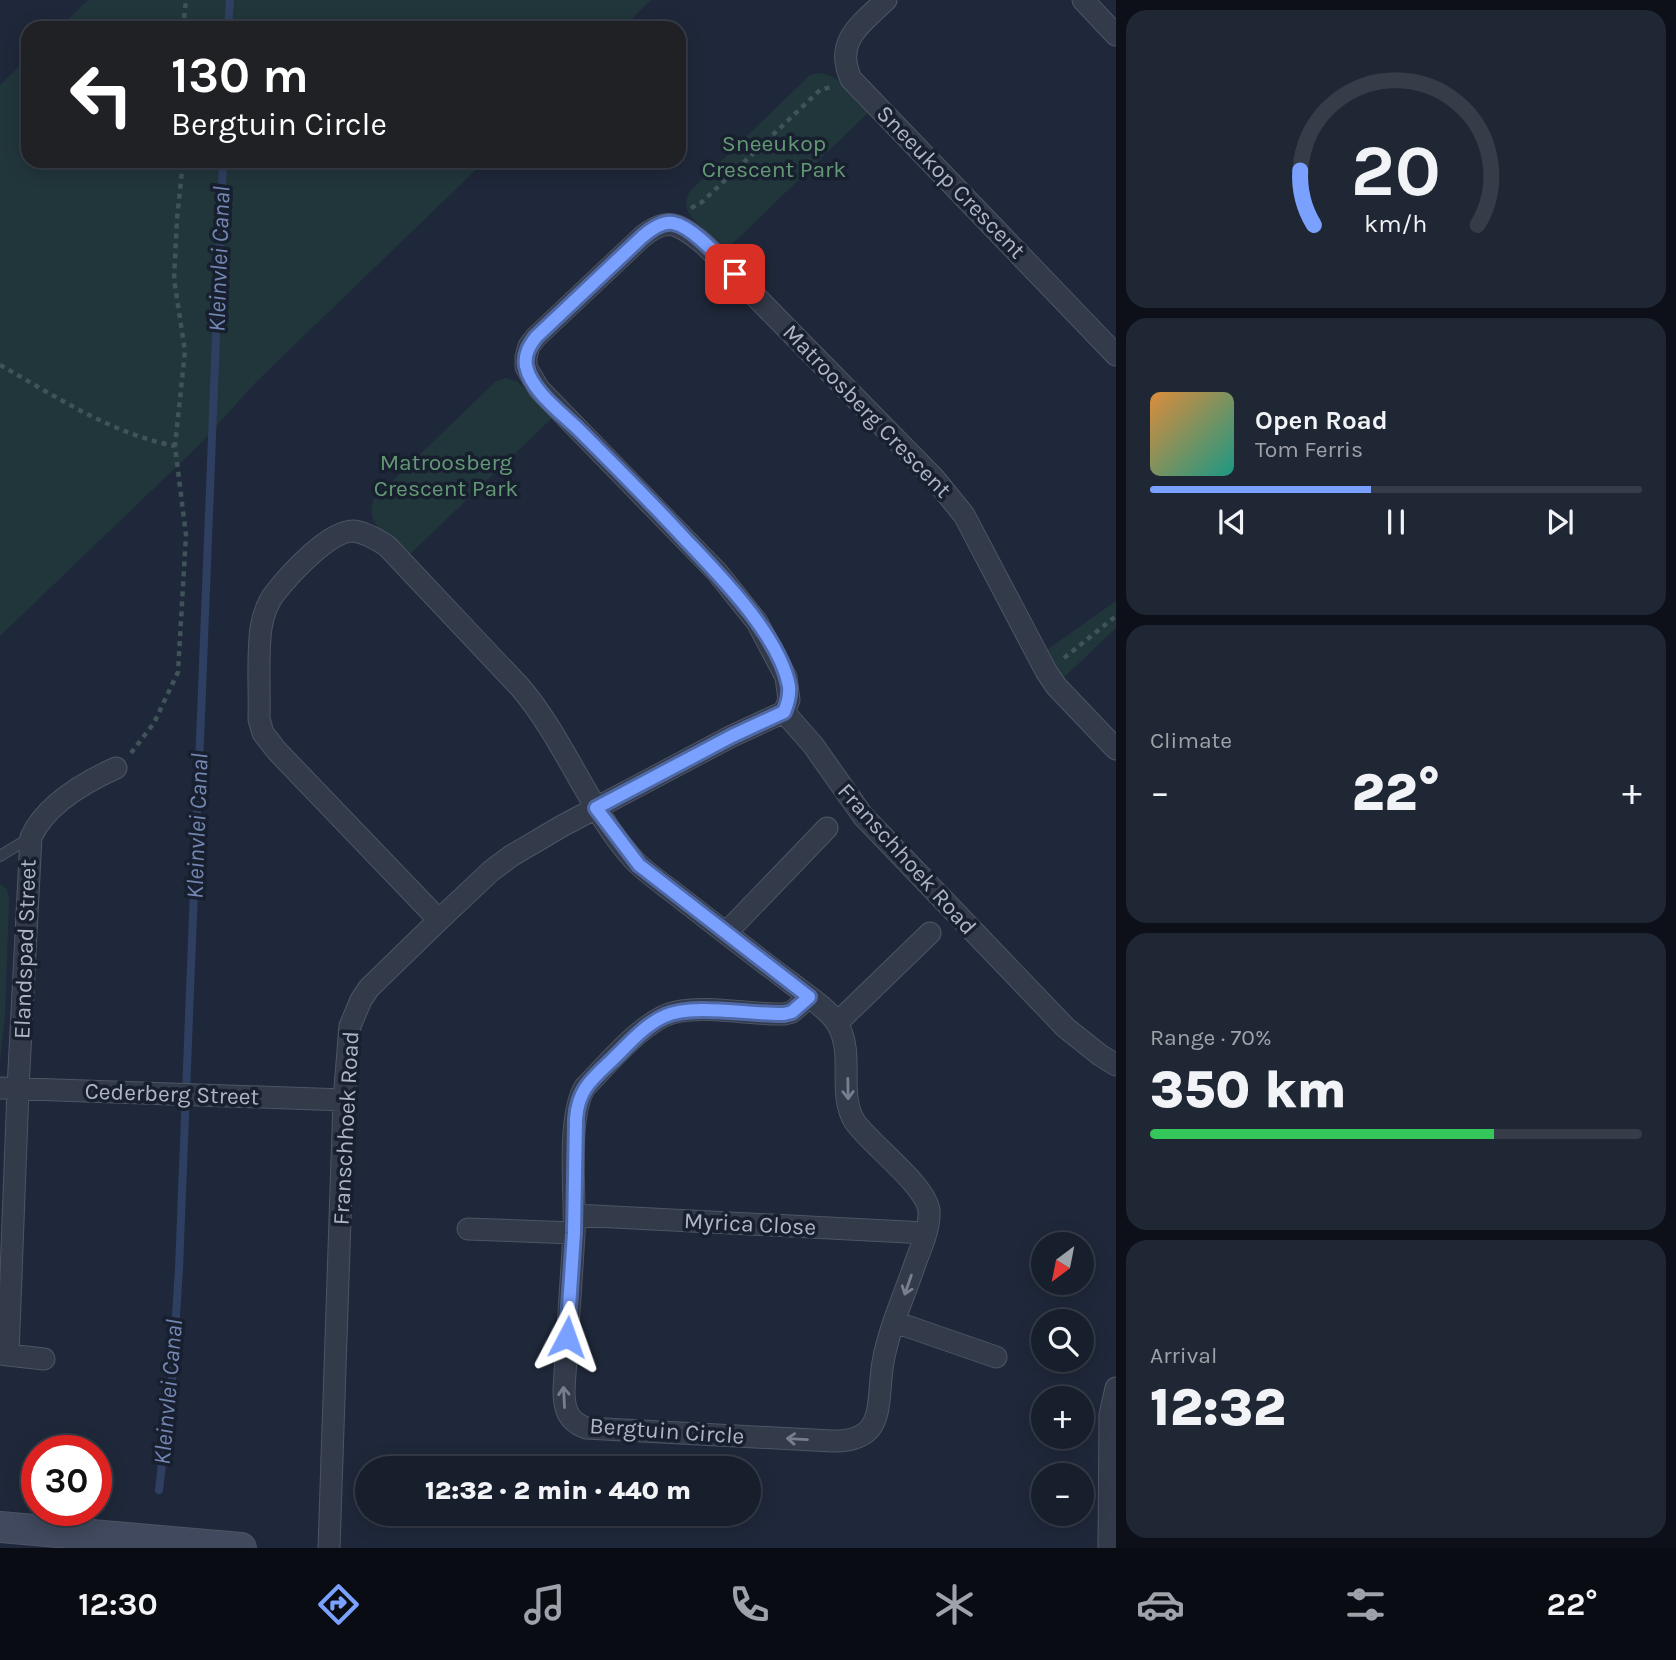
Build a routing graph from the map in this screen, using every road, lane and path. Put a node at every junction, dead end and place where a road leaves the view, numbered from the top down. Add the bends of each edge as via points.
1 (186, 0) edge
2 (886, 0) edge
3 (1083, 0) edge
4 (184, 21) edge
5 (1116, 34) edge
6 (851, 79) junction
7 (182, 168) edge
8 (673, 223) junction
9 (1116, 355) edge
10 (0, 365) edge
11 (175, 446) junction
12 (1116, 616) edge
13 (1046, 671) junction
14 (784, 712) junction
15 (1116, 748) edge
16 (116, 768) joint
17 (596, 808) junction
18 (827, 828) dead end
19 (31, 837) junction
20 (0, 856) edge
21 (439, 920) junction
22 (726, 933) junction
23 (930, 933) dead end
24 (809, 997) junction
25 (837, 1023) junction
26 (1116, 1065) edge
27 (9, 1088) edge
28 (344, 1100) junction
29 (574, 1224) junction
30 (468, 1229) dead end
31 (926, 1233) junction
32 (895, 1322) junction
33 (4, 1354) edge
34 (996, 1357) dead end
35 (44, 1359) dead end
36 (1116, 1388) edge
37 (1113, 1472) edge
38 (0, 1527) edge
39 (241, 1548) edge
40 (329, 1548) edge
41 (1109, 1548) edge

1 - 4 path
2 - 6 street via 850,37 844,62
3 - 5 street
6 - 8 path via 820,90 702,202
6 - 9 street, Sneeukop Crescent
7 - 11 path via 174,279 185,351
8 - 13 street, Matroosberg Crescent via 717,256 951,498
8 - 14 street via 642,237 536,337 529,346 526,367 545,396 748,608 786,677 789,700
10 - 11 path via 135,436
11 - 16 path via 186,535 178,671 154,723
12 - 13 path
13 - 15 street, Matroosberg Crescent
14 - 17 street, Franschhoek Road
14 - 26 street, Franschhoek Road via 863,816 1066,1028
16 - 19 street, Elandspad Street via 67,797 45,816
17 - 21 street, Franschhoek Road via 511,856
17 - 21 street via 539,710 387,546 354,531 325,543 275,593 265,614 259,719 263,733
17 - 22 street via 633,859
18 - 22 street
19 - 20 lane
19 - 27 street, Elandspad Street
21 - 28 street, Franschhoek Road via 369,988 354,1012
22 - 24 street
23 - 25 street
24 - 25 street
24 - 29 street, Bergtuin Circle via 784,1014 676,1012 658,1019 600,1072 577,1105
25 -> 31 street, Bergtuin Circle via 846,1048 850,1113 924,1196 929,1209
27 - 28 street, Cederberg Street
27 - 33 street, Elandspad Street
28 - 40 street, Franschhoek Road
29 - 30 street, Myrica Close
29 - 31 street, Myrica Close
32 -> 29 street, Bergtuin Circle via 883,1363 876,1418 856,1440 586,1428 569,1416 564,1400
31 -> 32 street, Bergtuin Circle
32 - 34 street
33 - 35 street
36 - 37 street via 1110,1415
37 - 41 street
38 - 39 street

